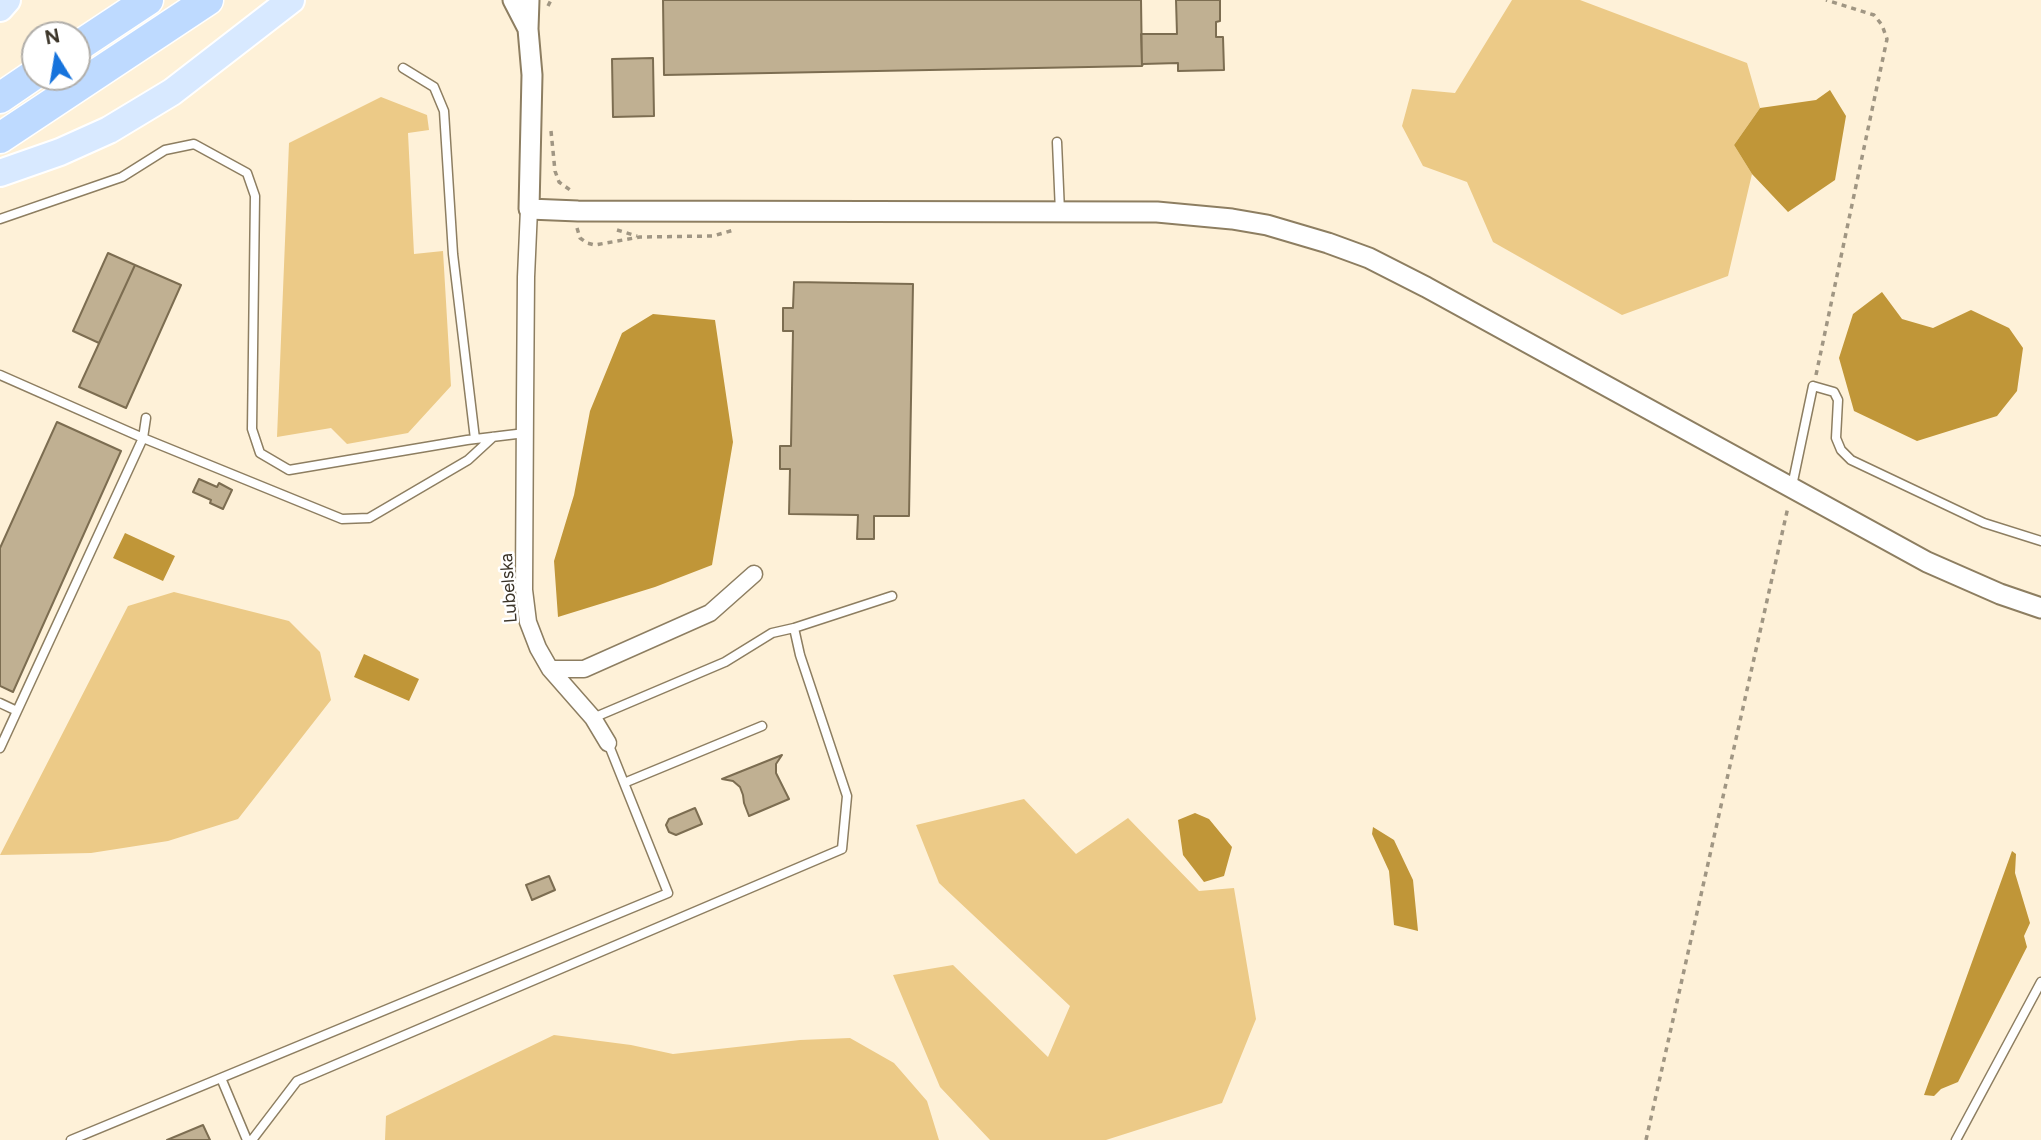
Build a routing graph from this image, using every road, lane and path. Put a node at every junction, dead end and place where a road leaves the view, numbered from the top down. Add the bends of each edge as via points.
1 (7, 0) edge
2 (148, 0) edge
3 (208, 0) edge
4 (291, 0) edge
5 (513, 0) edge
6 (529, 0) edge
7 (551, 0) edge
8 (1826, 0) edge
9 (0, 8) edge
10 (548, 15) dead end
11 (528, 29) junction
12 (91, 38) edge
13 (403, 68) dead end
14 (21, 83) edge
15 (0, 97) edge
16 (551, 118) dead end
17 (0, 138) edge
18 (1056, 142) dead end
19 (0, 173) edge
20 (529, 209) junction
21 (1060, 212) junction
22 (578, 217) junction
23 (0, 219) edge
24 (744, 228) dead end
25 (0, 375) edge
26 (1813, 386) junction
27 (146, 418) dead end
28 (525, 433) junction
29 (493, 437) junction
30 (143, 438) junction
31 (475, 439) junction
32 (1792, 489) junction
33 (2041, 541) edge
34 (754, 574) dead end
35 (892, 596) dead end
36 (2041, 608) edge
37 (794, 628) junction
38 (550, 669) junction
39 (0, 703) edge
40 (16, 711) junction
41 (593, 718) junction
42 (762, 726) dead end
43 (608, 743) joint
44 (0, 748) edge
45 (624, 783) junction
46 (2041, 982) edge
47 (221, 1077) junction
48 (71, 1140) edge
49 (250, 1140) edge
50 (1646, 1140) edge
51 (1956, 1140) edge

1 - 9 main road
2 - 12 highway
3 - 17 highway
4 - 19 main road via 172,92 109,130
5 - 11 street
6 - 11 street
7 - 10 path
8 - 26 path via 1874,15 1887,39
11 - 20 street via 532,75
13 - 31 lane via 434,87 444,111 453,254
14 - 15 highway
16 - 22 path via 555,171 559,182 578,194
18 - 21 lane
20 - 22 street
20 - 28 street, Lubelska
21 - 22 street
21 - 32 street via 1157,212 1232,219 1298,233 1348,250 1426,287
22 - 24 path via 580,238 595,245 640,237 713,236
23 - 31 lane via 122,177 165,150 194,144 247,173 255,196 252,429 260,453 289,470
25 - 30 lane
26 - 32 lane
26 - 33 lane via 1833,393 1838,400 1836,438 1850,460 1984,523
27 - 30 lane
28 - 29 lane
28 - 38 street, Lubelska via 524,590 528,622
29 - 30 lane via 468,460 369,518 342,519
29 - 31 lane
30 - 40 lane
32 - 36 street via 1958,577
32 - 50 path
34 - 38 street via 710,613 584,669
35 - 37 lane
37 - 41 lane via 772,633 725,662
37 - 49 lane via 847,796 842,849 297,1081
38 - 41 street, Lubelska
39 - 40 lane
40 - 44 lane
41 - 43 street, Lubelska
42 - 45 lane
43 - 45 lane
45 - 47 lane via 668,893
46 - 51 lane
47 - 48 lane
47 - 49 lane

